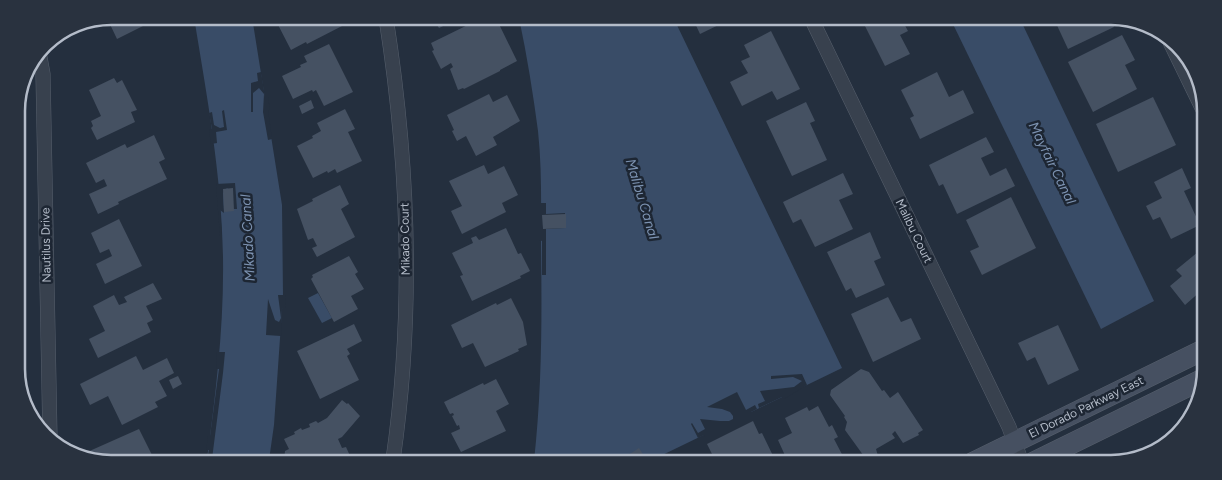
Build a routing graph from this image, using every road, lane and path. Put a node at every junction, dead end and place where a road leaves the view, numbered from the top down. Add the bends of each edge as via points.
1 (387, 25) edge
2 (814, 25) edge
3 (1177, 57) edge
4 (41, 62) edge
5 (1195, 93) edge
6 (1197, 353) edge
7 (1195, 383) edge
8 (50, 430) edge
9 (1014, 442) junction
10 (394, 455) edge
11 (988, 455) edge
12 (1019, 455) edge
13 (1048, 455) edge

1 - 10 street, Mikado Court via 401,131 407,260 403,363
2 - 9 street, Malibu Court
3 - 5 street
4 - 8 street, Nautilus Drive
6 - 9 street, El Dorado Parkway East
7 - 13 street
9 - 11 street, El Dorado Parkway East
9 - 12 street, Malibu Court

